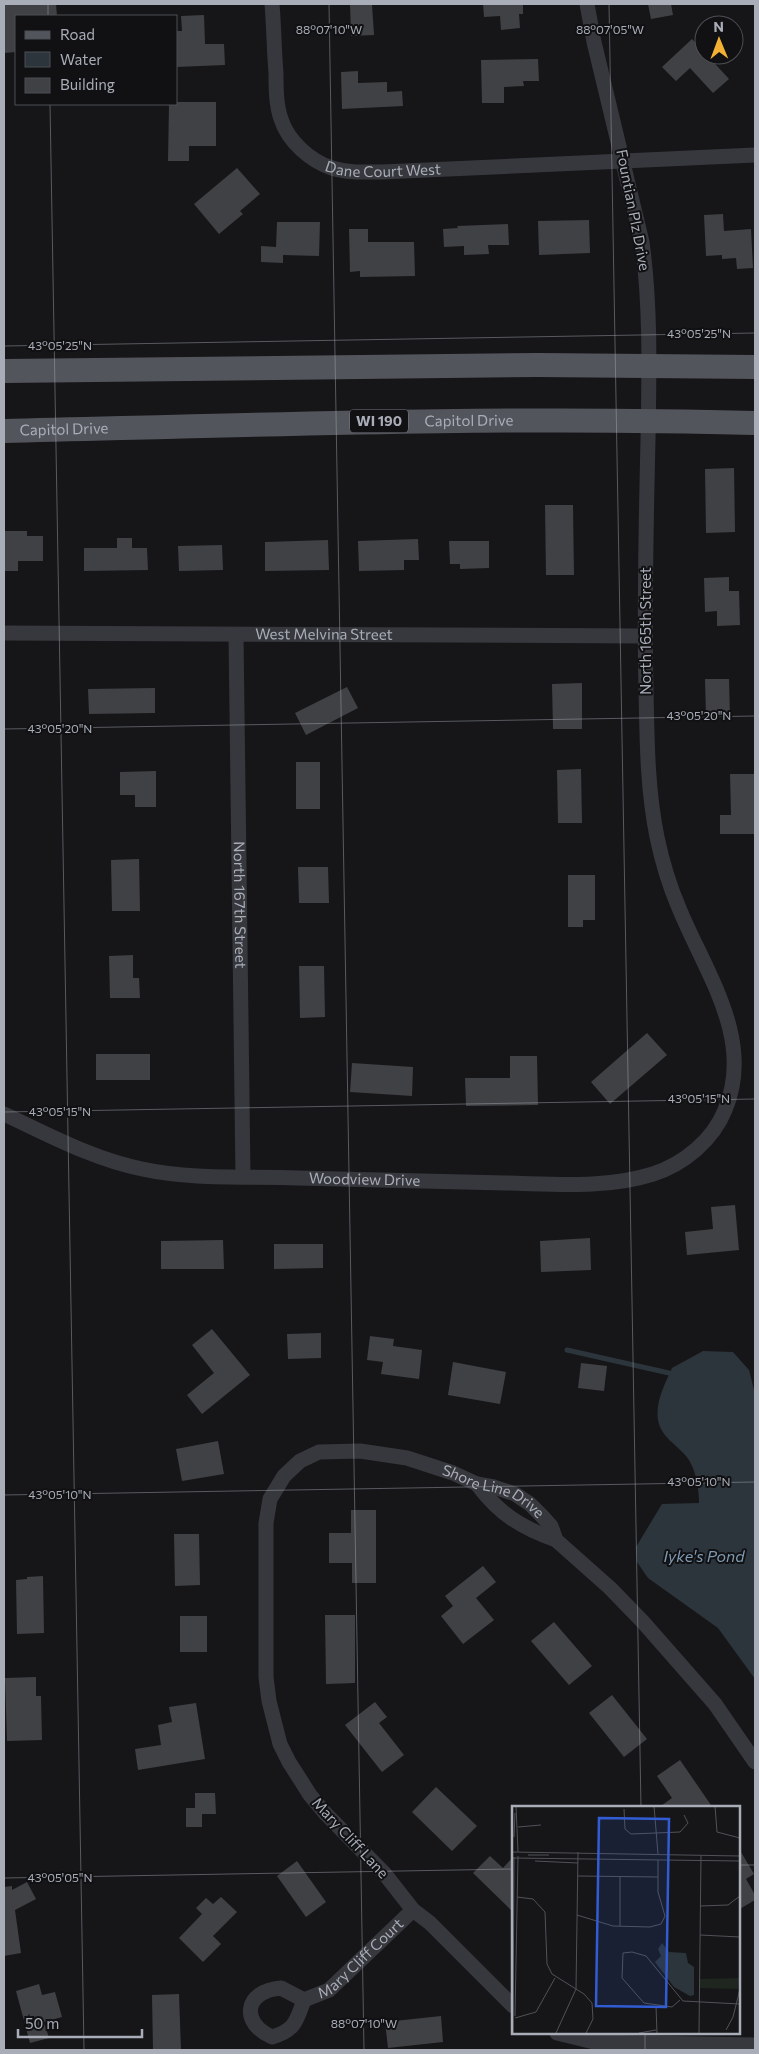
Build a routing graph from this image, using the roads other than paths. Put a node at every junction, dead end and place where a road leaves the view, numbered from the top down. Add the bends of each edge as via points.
1 (272, 4) edge
2 (586, 4) edge
3 (755, 155) edge
4 (624, 160) junction
5 (649, 366) junction
6 (755, 367) edge
7 (4, 371) edge
8 (648, 420) junction
9 (755, 423) edge
10 (4, 431) edge
11 (4, 633) edge
12 (236, 635) junction
13 (645, 636) junction
14 (4, 1114) edge
15 (718, 1124) joint
16 (243, 1176) junction
17 (477, 1484) junction
18 (556, 1540) junction
19 (266, 1569) joint
20 (755, 1762) edge
21 (413, 1910) junction
22 (304, 2000) dead end
23 (512, 2005) edge
24 (561, 2034) edge
25 (755, 2045) edge
26 (655, 2047) edge

1 - 4 street, Dane Court West via 280,119 301,149 316,161 348,172 382,172
2 - 4 street, Fountian Plz Drive
3 - 4 street, Dane Court West
4 - 5 street, Fountian Plz Drive via 646,274
5 - 6 main road
5 - 7 main road via 411,365
5 - 8 street, Fountian Plz Drive
8 - 9 main road, Capitol Drive / WI 190
8 - 10 main road, Capitol Drive / WI 190 via 356,422
8 - 13 street, North 165th Street
11 - 12 street, West Melvina Street
12 - 13 street, West Melvina Street
12 - 16 street, North 167th Street
13 - 15 street, North 165th Street via 648,761 657,839 679,910 725,1009 733,1039 732,1089
14 - 16 street, Woodview Drive via 120,1164 172,1174
15 - 16 street, Woodview Drive via 694,1151 678,1162 658,1173 615,1182 404,1182
17 - 18 street via 501,1513 538,1534
17 - 18 street, Shore Line Drive via 515,1494 530,1504 551,1526
17 - 19 street, Shore Line Drive via 407,1458 360,1451 319,1452 300,1461 284,1476 270,1499 266,1522
18 - 20 street, Shore Line Drive via 643,1622 715,1704
19 - 21 street, Mary Cliff Lane via 266,1678 280,1744 310,1796 384,1873
21 - 22 street, Mary Cliff Court via 329,1990
21 - 23 street, Mary Cliff Lane
24 - 26 street via 594,2042
25 - 26 street

